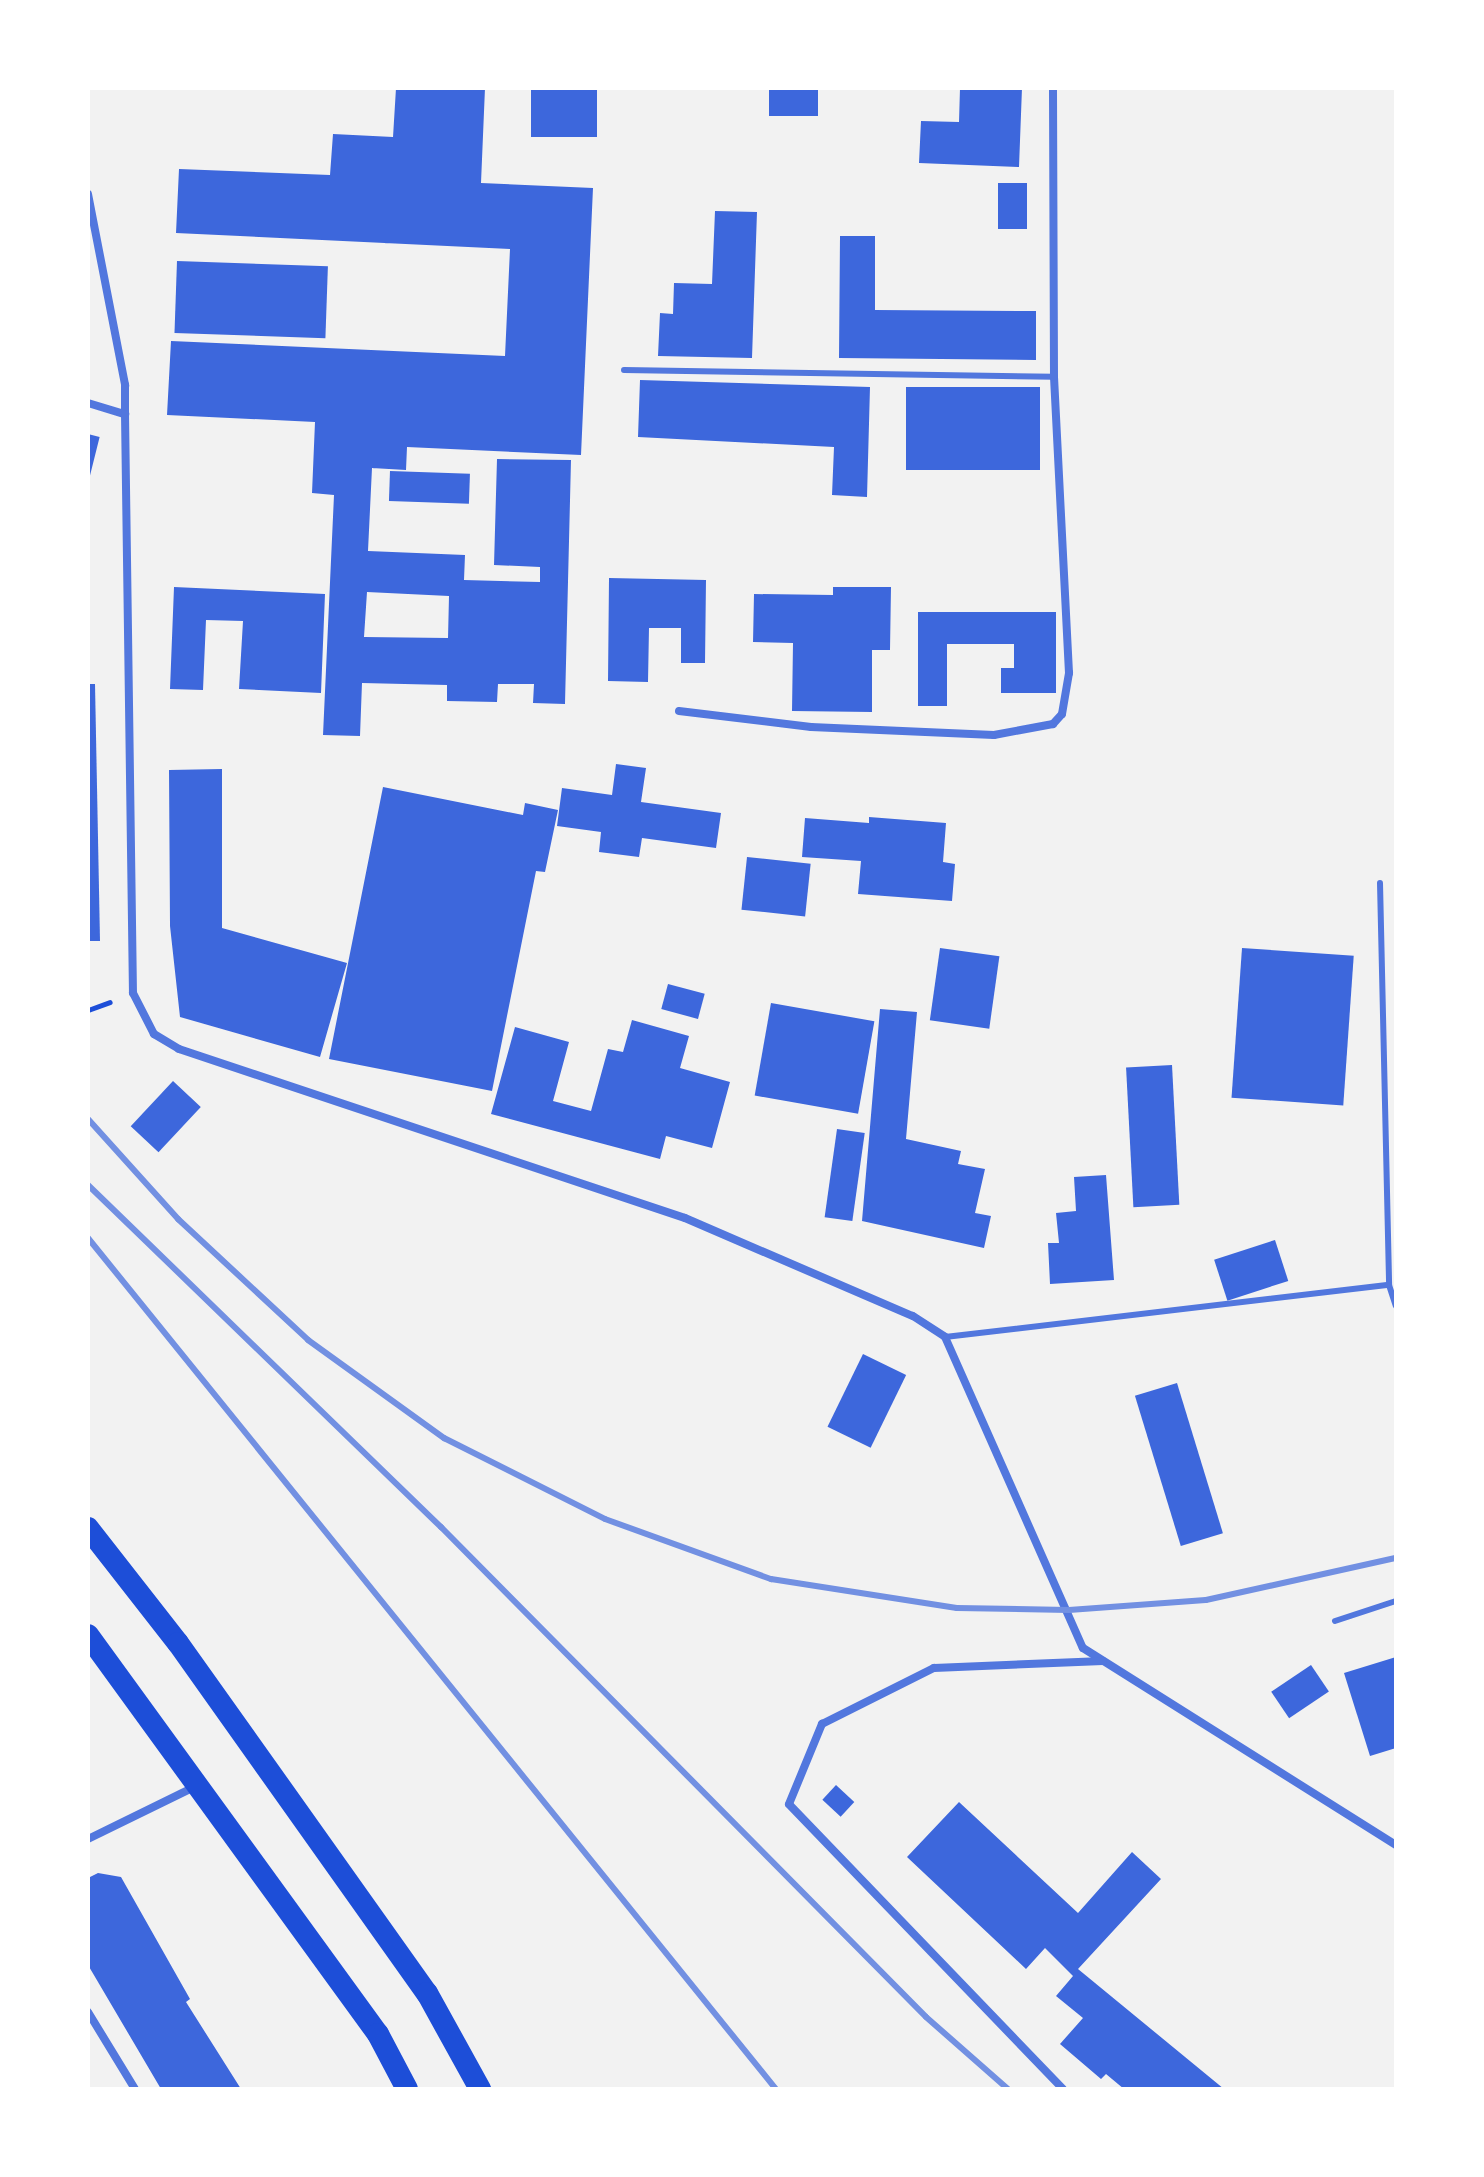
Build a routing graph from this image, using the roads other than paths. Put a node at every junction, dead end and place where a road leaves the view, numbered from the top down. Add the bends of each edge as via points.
1 (1053, 88) edge
2 (88, 194) edge
3 (624, 370) dead end
4 (1054, 377) junction
5 (88, 403) edge
6 (125, 414) junction
7 (679, 711) dead end
8 (1380, 883) dead end
9 (1389, 1285) junction
10 (1396, 1306) edge
11 (945, 1337) junction
12 (88, 1528) edge
13 (1396, 1601) edge
14 (1335, 1621) dead end
15 (88, 1635) edge
16 (1104, 1660) junction
17 (199, 1785) junction
18 (88, 1839) edge
19 (1396, 1845) edge
20 (88, 2012) edge
21 (135, 2089) edge
22 (407, 2089) edge
23 (480, 2089) edge
24 (1063, 2089) edge

1 - 4 street
2 - 6 street via 125,385
3 - 4 lane
4 - 7 street via 1069,695 1053,724 994,735 811,727
5 - 6 street
6 - 11 street via 133,993 154,1034 179,1049 685,1218 913,1316
8 - 9 lane
9 - 10 lane
9 - 11 lane
11 - 16 street via 1083,1648
12 - 23 highway via 178,1643 427,1993
13 - 14 lane
15 - 17 highway
16 - 19 street
16 - 24 street via 934,1668 822,1724 789,1804
17 - 18 street
17 - 22 highway via 378,2034
20 - 21 street

